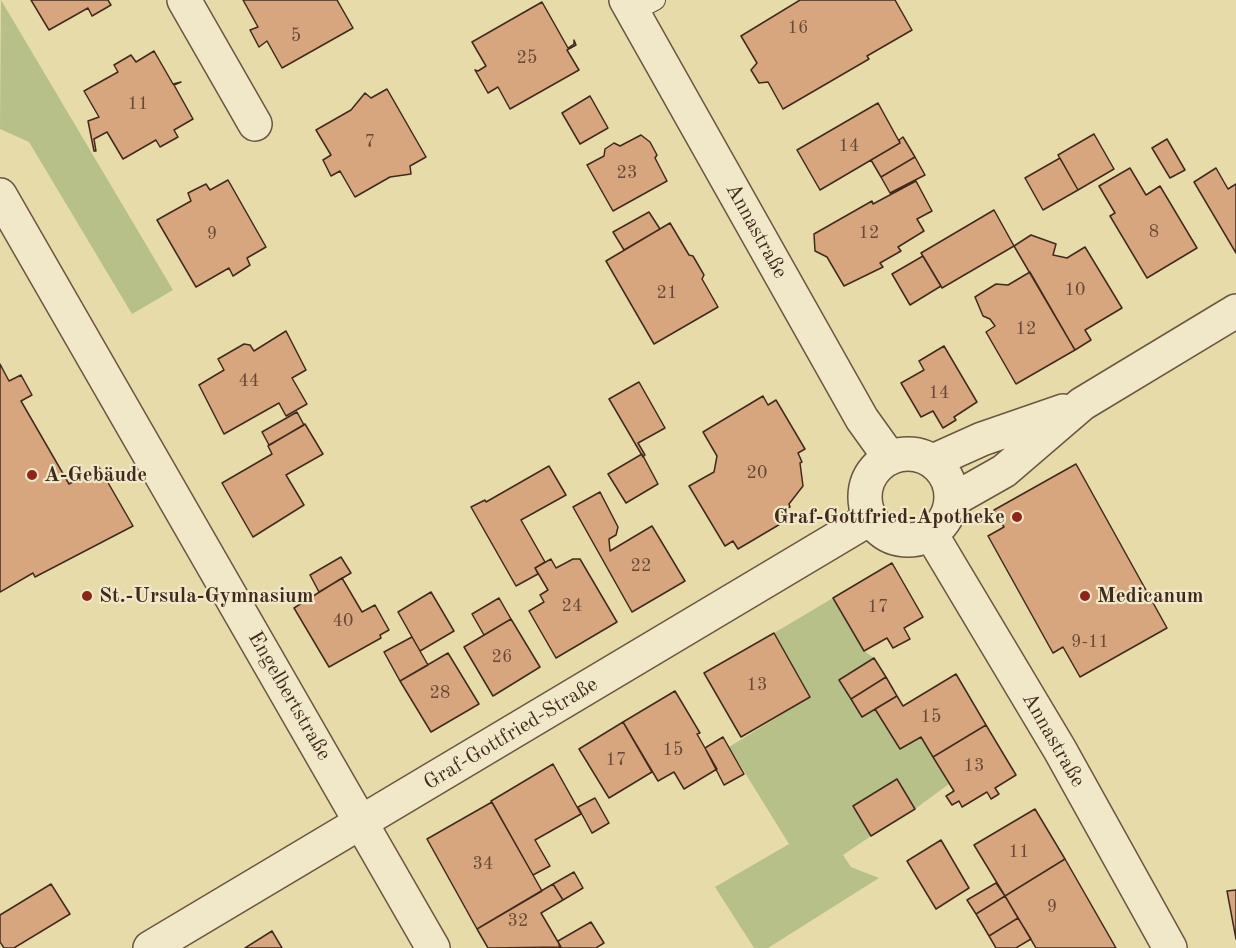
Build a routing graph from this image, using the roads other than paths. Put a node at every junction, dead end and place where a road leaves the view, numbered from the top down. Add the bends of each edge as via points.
1 (184, 0) edge
2 (638, 4) edge
3 (255, 124) dead end
4 (0, 195) edge
5 (1236, 311) edge
6 (1082, 404) junction
7 (890, 458) junction
8 (933, 461) junction
9 (951, 501) junction
10 (871, 518) junction
11 (931, 534) junction
12 (363, 823) junction
13 (150, 948) edge
14 (433, 948) edge
15 (1170, 948) edge

1 - 3 street
2 - 7 street, Annastraße via 862,420
4 - 12 street, Engelbertstraße
5 - 6 street
6 - 8 street via 982,439
6 - 9 street via 1004,471
7 - 8 street via 911,454
7 - 10 street via 876,468 867,484 865,501
8 - 9 street via 948,478
9 - 11 street via 946,519
10 - 11 street via 891,537 918,539
10 - 12 street, Graf-Gottfried-Straße
11 - 15 street, Annastraße via 1060,750
12 - 13 street, Graf-Gottfried-Straße
12 - 14 street, Engelbertstraße

